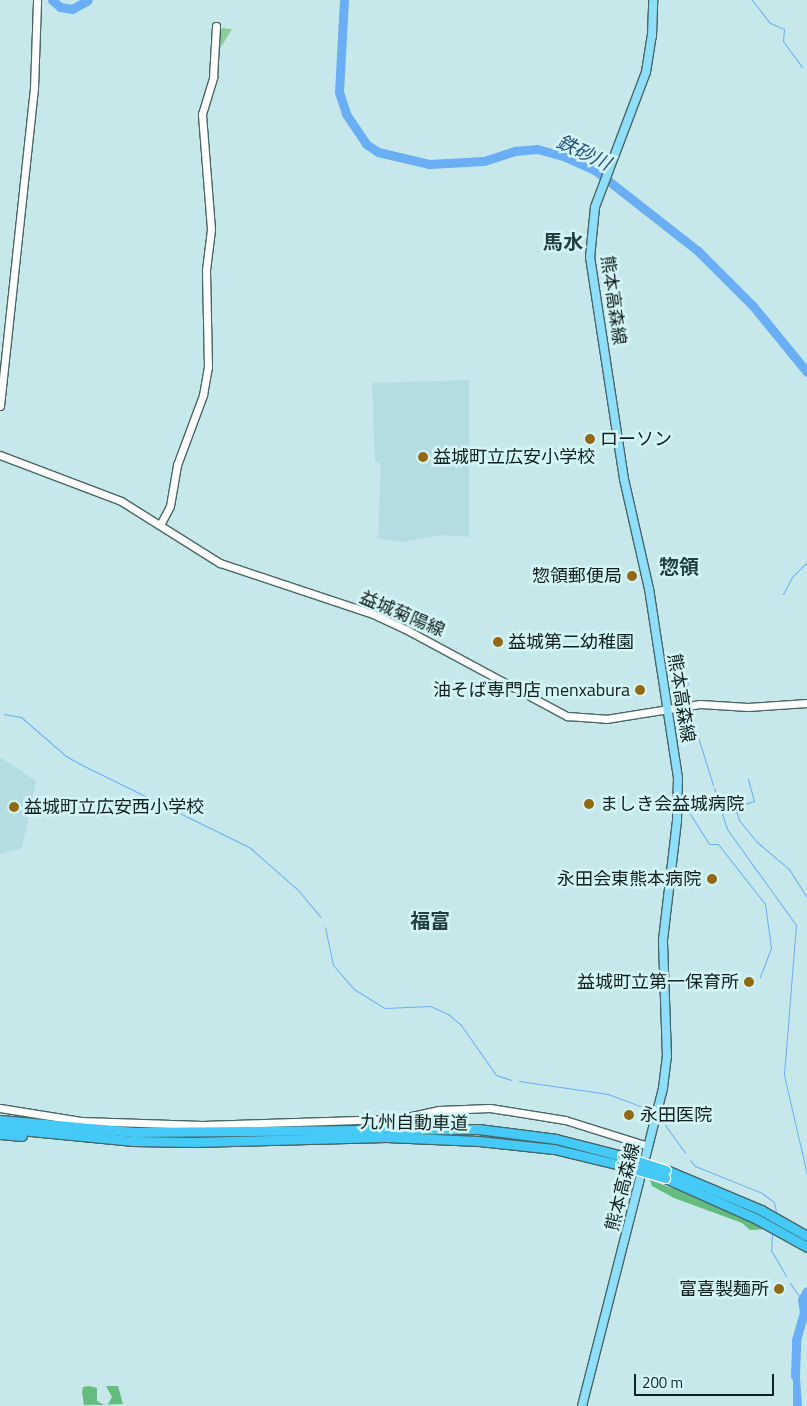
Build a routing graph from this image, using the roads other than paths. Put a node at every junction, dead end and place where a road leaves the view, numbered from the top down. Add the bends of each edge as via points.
1 (37, 0) edge
2 (653, 0) edge
3 (216, 26) dead end
4 (0, 406) edge
5 (0, 455) edge
6 (160, 525) junction
7 (807, 703) edge
8 (668, 708) junction
9 (0, 1108) edge
10 (0, 1120) edge
11 (0, 1128) edge
12 (0, 1134) edge
13 (72, 1136) junction
14 (648, 1146) junction
15 (621, 1160) junction
16 (665, 1174) junction
17 (807, 1236) edge
18 (807, 1247) edge
19 (582, 1406) edge

1 - 4 street via 34,88
2 - 8 main road, 熊本高森線 via 646,72 593,218 592,273 625,486 649,589
3 - 6 street via 214,77 202,114 211,229 206,270 208,368 203,395 177,465 170,506
5 - 6 street, 益城菊陽線 via 121,501
6 - 8 street, 益城菊陽線 via 220,563 372,614 407,630 565,715 606,719
7 - 8 street, 益城菊陽線 via 748,707 728,703
8 - 14 main road, 熊本高森線 via 677,770 678,807 663,940 666,1068
9 - 14 street via 81,1121 202,1125 398,1119 439,1110 490,1108 565,1120
10 - 15 highway, 九州自動車道 via 134,1132 478,1129 556,1139
11 - 13 highway, 九州自動車道
12 - 13 highway
13 - 15 highway, 九州自動車道 via 194,1142 386,1137 479,1141
14 - 19 main road, 熊本高森線
15 - 16 highway, 九州自動車道, bridge
16 - 17 highway, 九州自動車道 via 761,1210
16 - 18 highway, 九州自動車道

